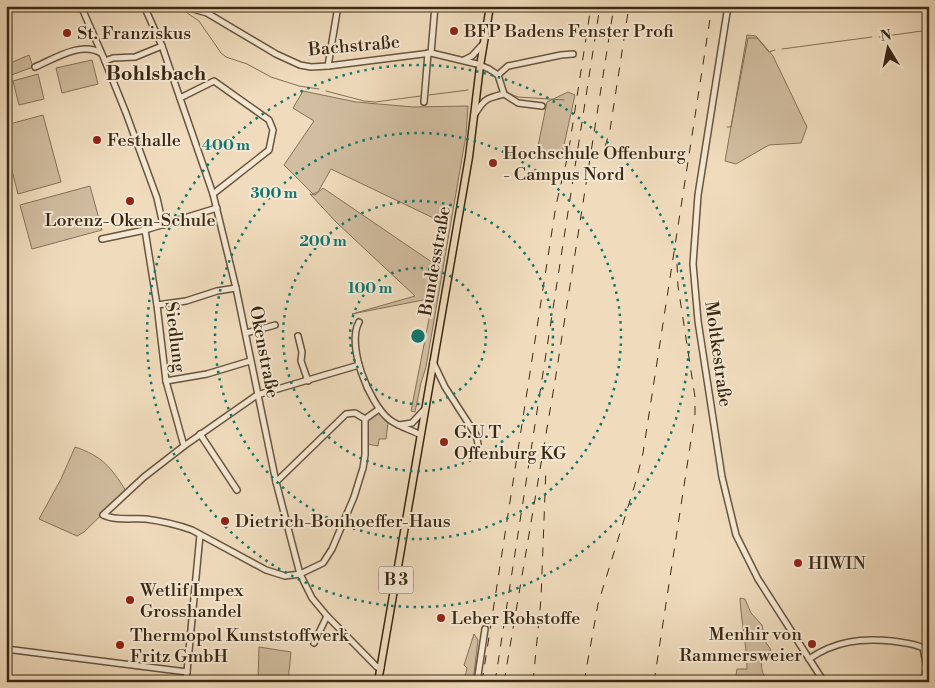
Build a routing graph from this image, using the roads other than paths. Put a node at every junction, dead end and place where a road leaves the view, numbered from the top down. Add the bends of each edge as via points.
1 (144, 6) edge
2 (183, 6) edge
3 (338, 6) edge
4 (434, 6) edge
5 (490, 6) edge
6 (728, 6) edge
7 (82, 8) edge
8 (484, 44) junction
9 (162, 46) junction
10 (102, 53) junction
11 (429, 53) junction
12 (573, 54) dead end
13 (464, 60) junction
14 (105, 61) junction
15 (328, 66) junction
16 (480, 66) junction
17 (35, 67) dead end
18 (498, 75) junction
19 (504, 94) junction
20 (180, 98) junction
21 (424, 102) dead end
22 (542, 106) dead end
23 (475, 114) junction
24 (213, 194) junction
25 (217, 208) junction
26 (163, 225) junction
27 (145, 230) junction
28 (102, 238) dead end
29 (236, 288) junction
30 (157, 305) junction
31 (359, 322) dead end
32 (275, 325) dead end
33 (246, 334) junction
34 (298, 336) dead end
35 (250, 361) junction
36 (433, 361) junction
37 (358, 365) junction
38 (166, 381) junction
39 (308, 381) junction
40 (429, 383) junction
41 (445, 387) junction
42 (258, 395) junction
43 (379, 409) junction
44 (424, 410) junction
45 (365, 419) junction
46 (399, 424) junction
47 (200, 434) junction
48 (421, 435) junction
49 (478, 444) dead end
50 (184, 446) junction
51 (276, 482) junction
52 (237, 490) dead end
53 (200, 535) junction
54 (300, 574) junction
55 (327, 616) junction
56 (485, 629) dead end
57 (314, 643) dead end
58 (6, 649) edge
59 (809, 659) junction
60 (381, 668) junction
61 (187, 672) junction
62 (186, 682) edge
63 (378, 682) edge
64 (477, 682) edge
65 (824, 682) edge
66 (923, 682) edge

1 - 9 street, Okenstraße
2 - 15 street, Bachstraße via 207,13 300,65
3 - 15 street
4 - 11 street
5 - 8 main road, Bundesstraße / B 3
6 - 59 street, Moltkestraße via 698,195 693,264 698,322 722,476 736,535 758,579
7 - 10 street
8 - 13 street
8 - 16 main road, Bundesstraße / B 3
9 - 14 street via 135,57
9 - 20 street, Okenstraße
10 - 14 street
10 - 17 street via 93,49 76,50
11 - 13 street, Bachstraße
11 - 15 street, Bachstraße
11 - 21 street
12 - 18 street via 508,66
13 - 16 street, Bachstraße
14 - 26 street via 157,198
16 - 18 street, Bachstraße
16 - 23 main road, Bundesstraße / B 3
18 - 19 street
19 - 22 street via 518,103
19 - 23 street via 482,102
20 - 24 street, Okenstraße
20 - 24 street via 214,81 270,120 273,130 269,150
23 - 36 main road, Bundesstraße / B 3
24 - 25 street, Okenstraße
25 - 26 street
25 - 29 street, Okenstraße
26 - 27 street
27 - 28 street
27 - 30 street, Siedlung
29 - 30 street
29 - 33 street, Okenstraße
30 - 38 street, Siedlung
31 - 37 street via 354,330
32 - 33 street
33 - 35 street, Okenstraße
34 - 39 street
35 - 38 street via 207,374
35 - 42 street, Okenstraße
36 - 40 main road, Bundesstraße / B 3
36 - 41 street
37 - 39 street
37 - 43 street
38 - 50 street, Siedlung
39 - 42 street
40 - 41 street
40 - 44 main road, Bundesstraße / B 3
41 - 49 street via 468,420
42 - 47 street
42 - 51 street, Okenstraße
43 - 45 street
43 - 46 street
44 - 46 street via 412,423
44 - 48 main road, Bundesstraße / B 3
45 - 51 street via 354,413 346,414
45 - 54 street via 363,468 354,500 323,563
46 - 48 street
47 - 50 street
47 - 52 street
48 - 60 main road, Bundesstraße / B 3
50 - 53 street via 103,515 180,526
51 - 54 street, Okenstraße
53 - 54 street via 266,570 285,576
53 - 61 street
54 - 55 street, Okenstraße via 312,598
55 - 57 street
55 - 60 street, Okenstraße
56 - 64 street
58 - 61 street
59 - 65 street, Moltkestraße
59 - 66 street via 834,645 859,639 915,644 923,648 927,668
60 - 63 main road, B 3
61 - 62 street

